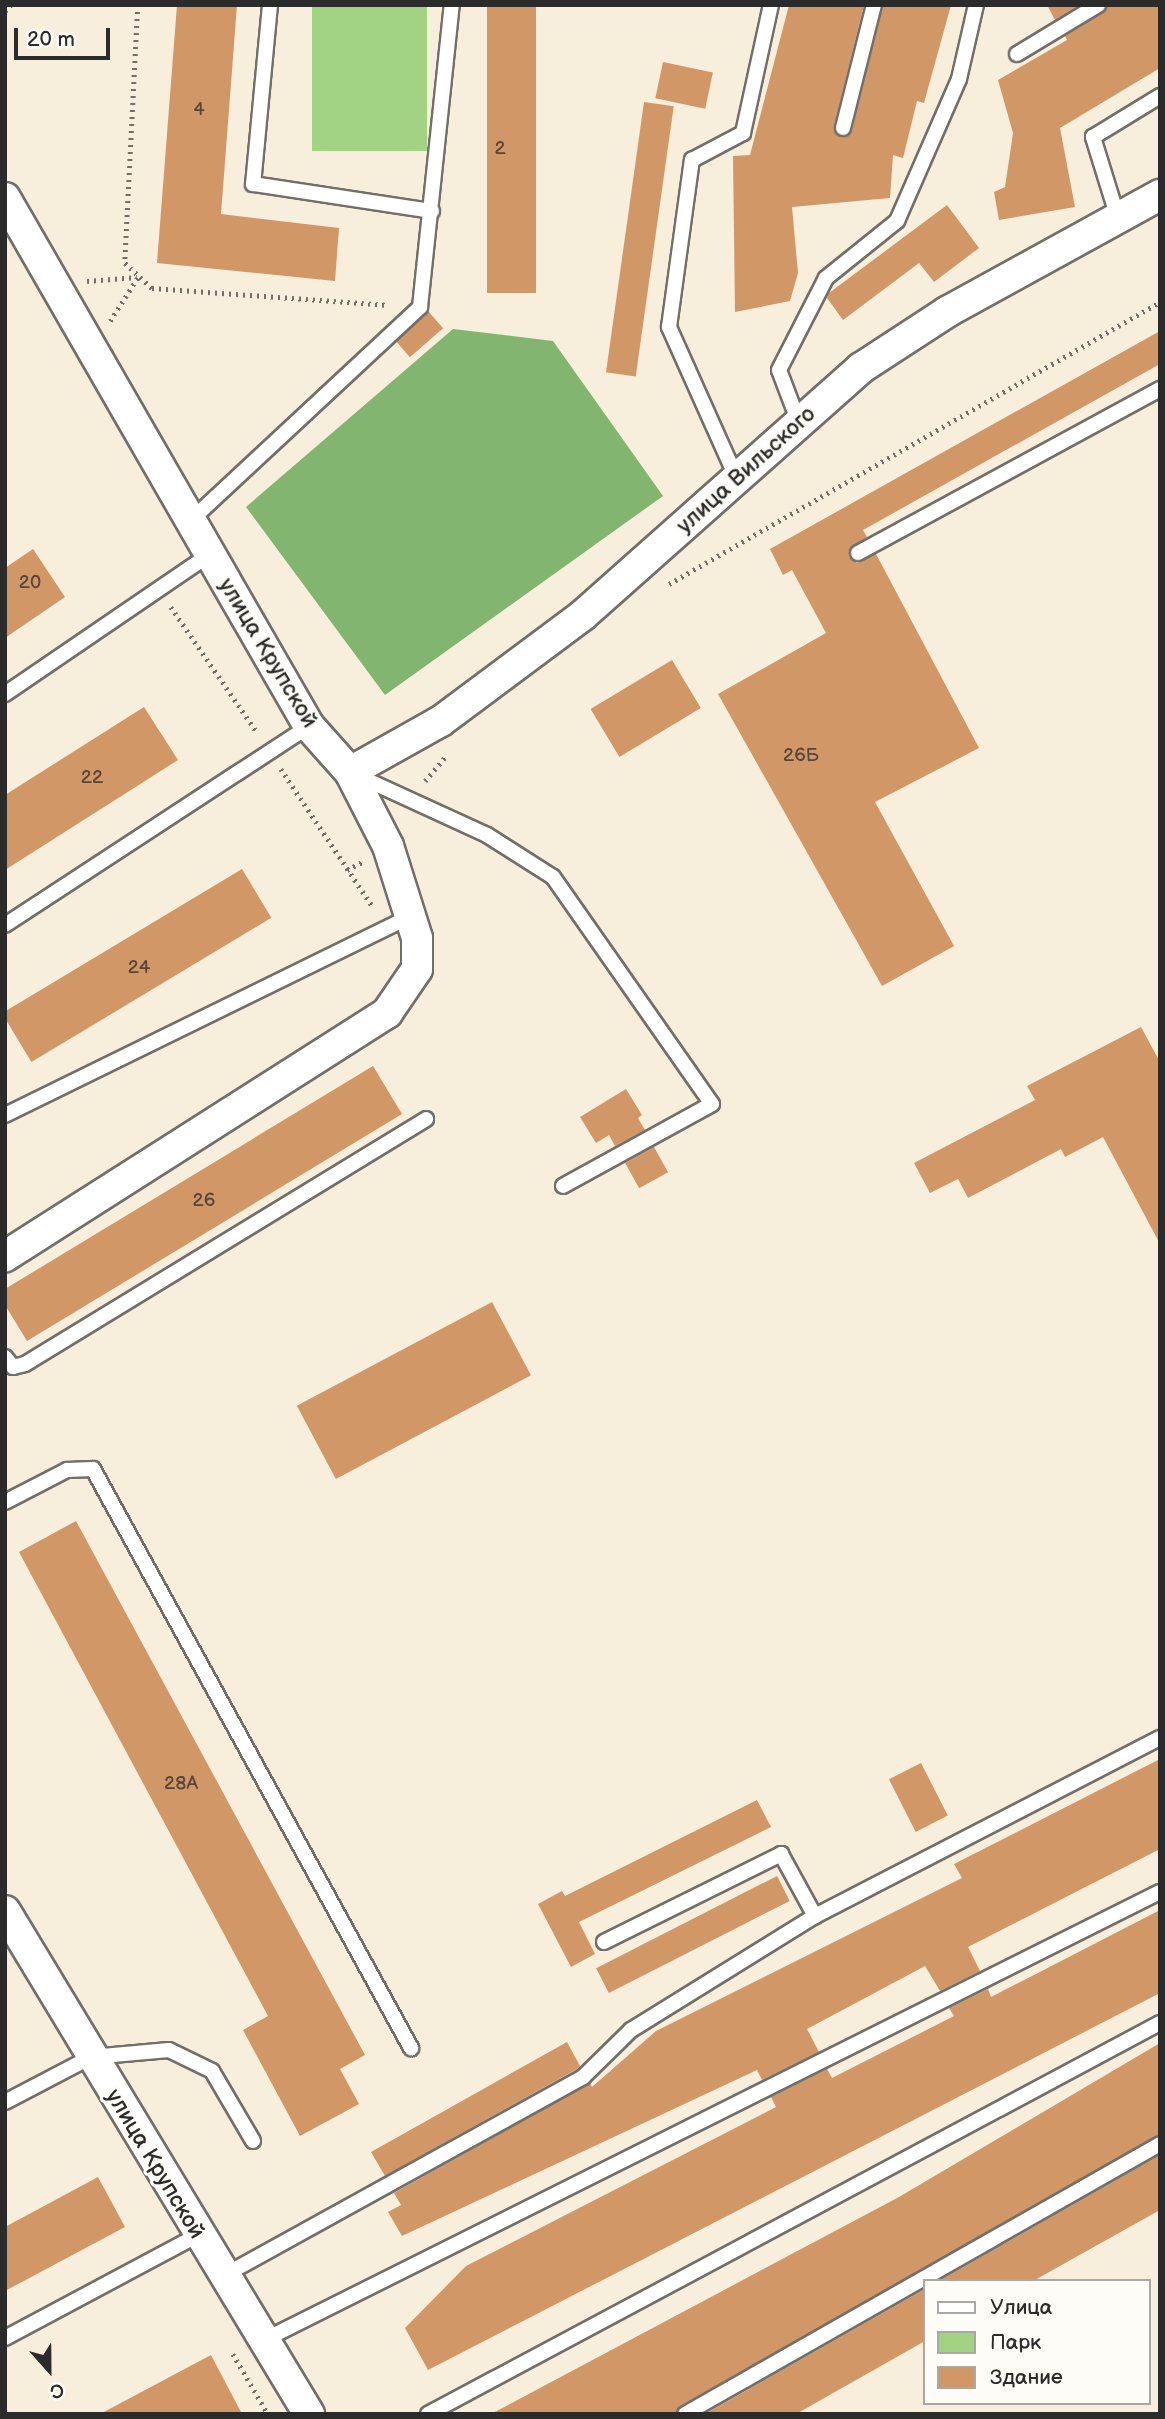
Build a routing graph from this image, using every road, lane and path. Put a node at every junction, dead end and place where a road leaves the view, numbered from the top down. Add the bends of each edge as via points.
1 (11, 5) edge
2 (138, 5) edge
3 (270, 5) edge
4 (452, 5) edge
5 (771, 5) edge
6 (874, 5) edge
7 (976, 5) edge
8 (1098, 5) edge
9 (5, 11) edge
10 (1017, 54) dead end
11 (1160, 96) edge
12 (843, 128) dead end
13 (1160, 195) edge
14 (5, 198) edge
15 (432, 211) junction
16 (1118, 218) junction
17 (138, 277) junction
18 (57, 284) junction
19 (1160, 302) edge
20 (420, 307) junction
21 (93, 348) junction
22 (1160, 389) edge
23 (798, 420) junction
24 (738, 480) junction
25 (190, 522) junction
26 (858, 552) dead end
27 (209, 555) junction
28 (159, 589) junction
29 (657, 590) dead end
30 (5, 694) edge
31 (309, 726) junction
32 (270, 751) junction
33 (453, 751) dead end
34 (350, 772) junction
35 (411, 800) junction
36 (388, 846) junction
37 (347, 870) junction
38 (400, 921) junction
39 (5, 926) edge
40 (5, 1115) edge
41 (426, 1119) dead end
42 (563, 1186) dead end
43 (5, 1256) edge
44 (5, 1357) edge
45 (5, 1502) edge
46 (1160, 1738) edge
47 (1160, 1892) edge
48 (5, 1911) edge
49 (815, 1916) junction
50 (604, 1941) dead end
51 (1160, 2023) edge
52 (411, 2048) dead end
53 (91, 2057) junction
54 (5, 2102) edge
55 (253, 2141) dead end
56 (1160, 2144) edge
57 (198, 2235) junction
58 (223, 2276) junction
59 (5, 2338) edge
60 (264, 2340) junction
61 (299, 2411) edge
62 (428, 2414) edge
63 (685, 2414) edge

1 - 9 path
2 - 17 path via 125,264
3 - 15 lane via 253,184
4 - 15 lane
5 - 24 lane via 743,133 692,159 669,327
6 - 12 lane
7 - 23 lane via 959,79 897,221 826,278 779,370
8 - 10 lane
11 - 16 lane via 1093,137
13 - 16 street, улица Вильского
14 - 18 street, улица Крупской
15 - 20 lane
16 - 23 street, улица Вильского via 947,312 862,368
17 - 18 path
17 - 20 path via 152,288
17 - 21 path
18 - 21 street, улица Крупской
19 - 29 path
20 - 25 lane
21 - 25 street, улица Крупской
22 - 26 lane
23 - 24 street, улица Вильского
24 - 34 street, улица Вильского via 583,615 441,721
25 - 27 street, улица Крупской
27 - 28 lane
27 - 31 street, улица Крупской
28 - 30 lane
28 - 32 path
31 - 32 lane
31 - 34 street, улица Крупской
32 - 37 path
32 - 39 lane
33 - 35 path
34 - 35 lane
34 - 36 street, улица Крупской
35 - 42 lane via 487,835 553,877 712,1104
36 - 37 path
36 - 38 street, улица Крупской
37 - 38 path
38 - 40 lane
38 - 43 street, улица Крупской via 417,969 387,1013
41 - 44 lane via 25,1364 13,1367
45 - 52 lane via 67,1470 93,1469
46 - 49 lane
47 - 60 lane
48 - 53 street, улица Крупской
49 - 50 lane via 781,1854
49 - 58 lane via 631,2029 583,2077
51 - 62 lane
53 - 54 lane
53 - 55 lane via 169,2050 212,2071
53 - 57 street, улица Крупской
56 - 63 lane
57 - 58 street, улица Крупской
57 - 59 lane
58 - 60 street, улица Крупской
60 - 61 street, улица Крупской

